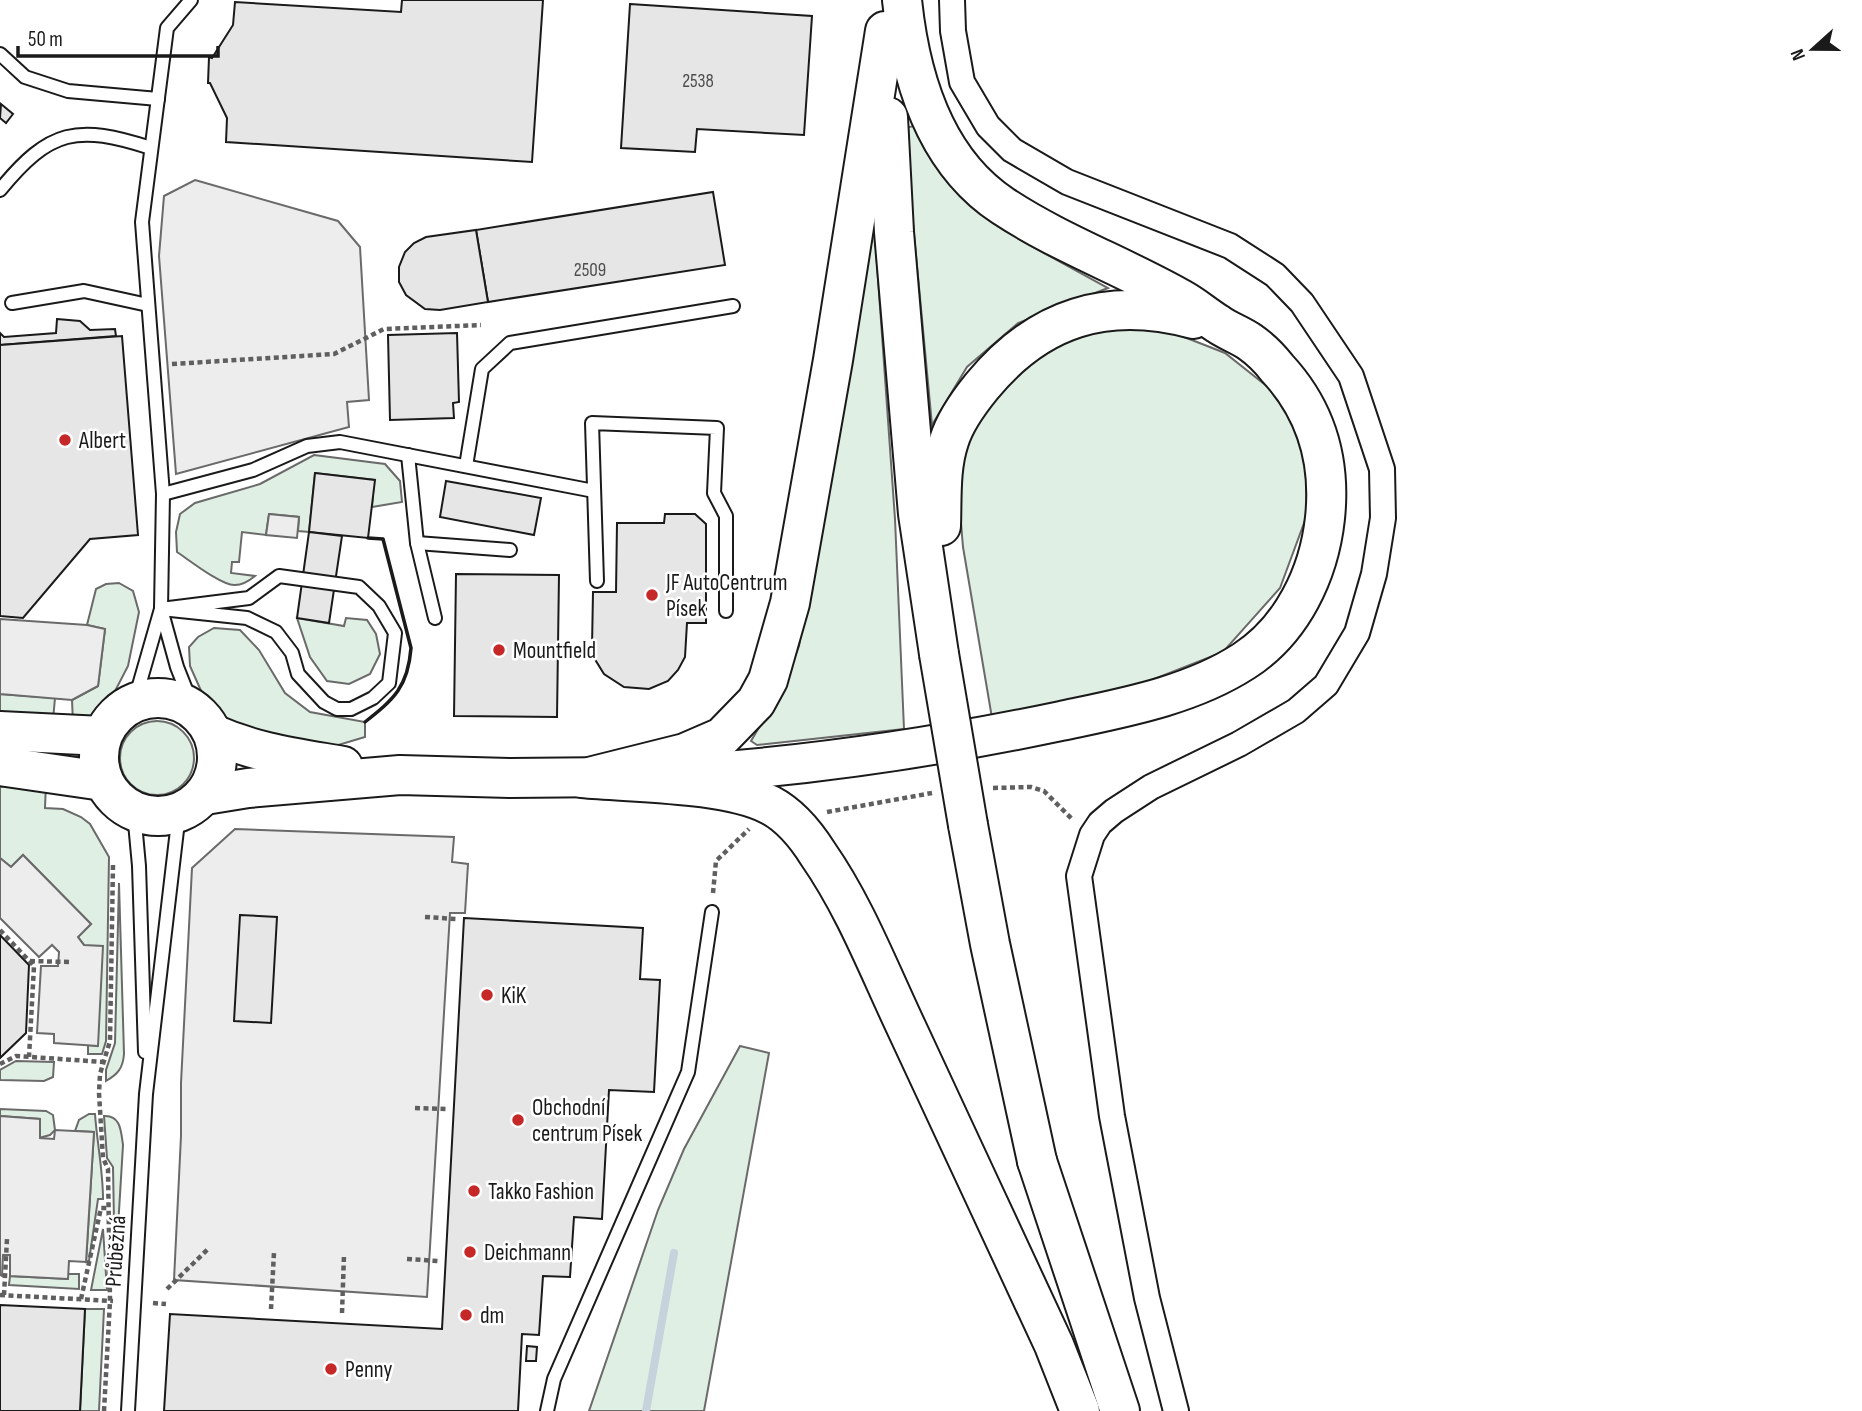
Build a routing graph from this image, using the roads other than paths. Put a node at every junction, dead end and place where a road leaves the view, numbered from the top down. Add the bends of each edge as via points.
1 (191, 0) edge
2 (952, 0) edge
3 (890, 10) edge
4 (0, 54) edge
5 (158, 99) junction
6 (151, 148) junction
7 (0, 190) edge
8 (12, 303) dead end
9 (148, 305) junction
10 (733, 306) dead end
11 (1220, 326) junction
12 (408, 456) junction
13 (466, 466) junction
14 (594, 491) junction
15 (163, 494) junction
16 (417, 543) junction
17 (510, 550) dead end
18 (597, 581) dead end
19 (161, 609) junction
20 (726, 611) dead end
21 (435, 618) dead end
22 (939, 654) junction
23 (134, 703) junction
24 (203, 722) junction
25 (0, 731) edge
26 (102, 736) junction
27 (0, 766) edge
28 (400, 775) junction
29 (582, 778) junction
30 (103, 781) junction
31 (192, 804) junction
32 (134, 812) junction
33 (712, 912) road end
34 (146, 1094) junction
35 (1037, 1161) junction
36 (128, 1411) edge
37 (547, 1411) edge
38 (1080, 1411) edge
39 (1096, 1411) edge
40 (1119, 1411) edge
41 (1176, 1411) edge

1 - 5 lane via 167,28
2 - 41 street via 962,82 988,126 1013,150 1067,182 1230,246 1275,275 1302,303 1351,376 1382,469 1383,519 1374,575 1357,633 1326,685 1296,711 1123,805 1092,835 1079,876 1112,1116 1147,1298
3 - 11 main road via 904,19 924,102 945,145 976,184 1019,216 1182,299
3 - 22 main road via 894,232 918,514
3 - 29 main road via 790,603 768,680 756,702 722,737 685,753
4 - 5 lane via 26,77 68,92
5 - 6 lane
6 - 7 lane via 86,133 52,142 22,164
6 - 9 lane via 142,222
8 - 9 lane via 84,291
9 - 15 lane
10 - 13 lane via 510,343 482,369
11 - 22 main road via 1162,310 1117,309 1042,332 1002,362 968,403 949,440 942,473
11 - 29 main road via 1251,342 1303,399 1317,429 1327,486 1322,545 1305,592 1275,636 1244,661 1205,682 1154,699 998,734 790,766
12 - 13 lane
12 - 15 lane via 340,442 307,446 253,470
12 - 16 lane
13 - 14 lane
14 - 18 lane
14 - 20 lane via 593,424 716,429 714,493 726,516
15 - 19 lane
16 - 17 lane
16 - 21 lane
19 - 19 lane via 247,618 276,632 292,653 298,674 337,709 351,709 373,698 389,682 395,633 379,606 359,587 279,576 249,598
19 - 23 lane
19 - 24 lane via 177,667
22 - 35 main road, bridge via 990,944
23 - 24 main road via 149,698 180,702
23 - 26 main road via 115,717
24 - 28 main road via 243,747 269,754
24 - 31 main road via 217,749 217,765 213,781
25 - 26 main road
26 - 30 main road via 99,766
27 - 30 main road
28 - 29 main road
28 - 31 main road via 248,788
29 - 38 main road via 716,790 770,805 789,818 819,855 858,925 1054,1345
30 - 32 main road via 121,804
31 - 32 main road via 156,817
31 - 34 lane, Průběžná
32 - 34 lane, Průběžná
33 - 37 lane via 688,1072 554,1379
34 - 36 lane, Průběžná
35 - 39 main road
35 - 40 main road

